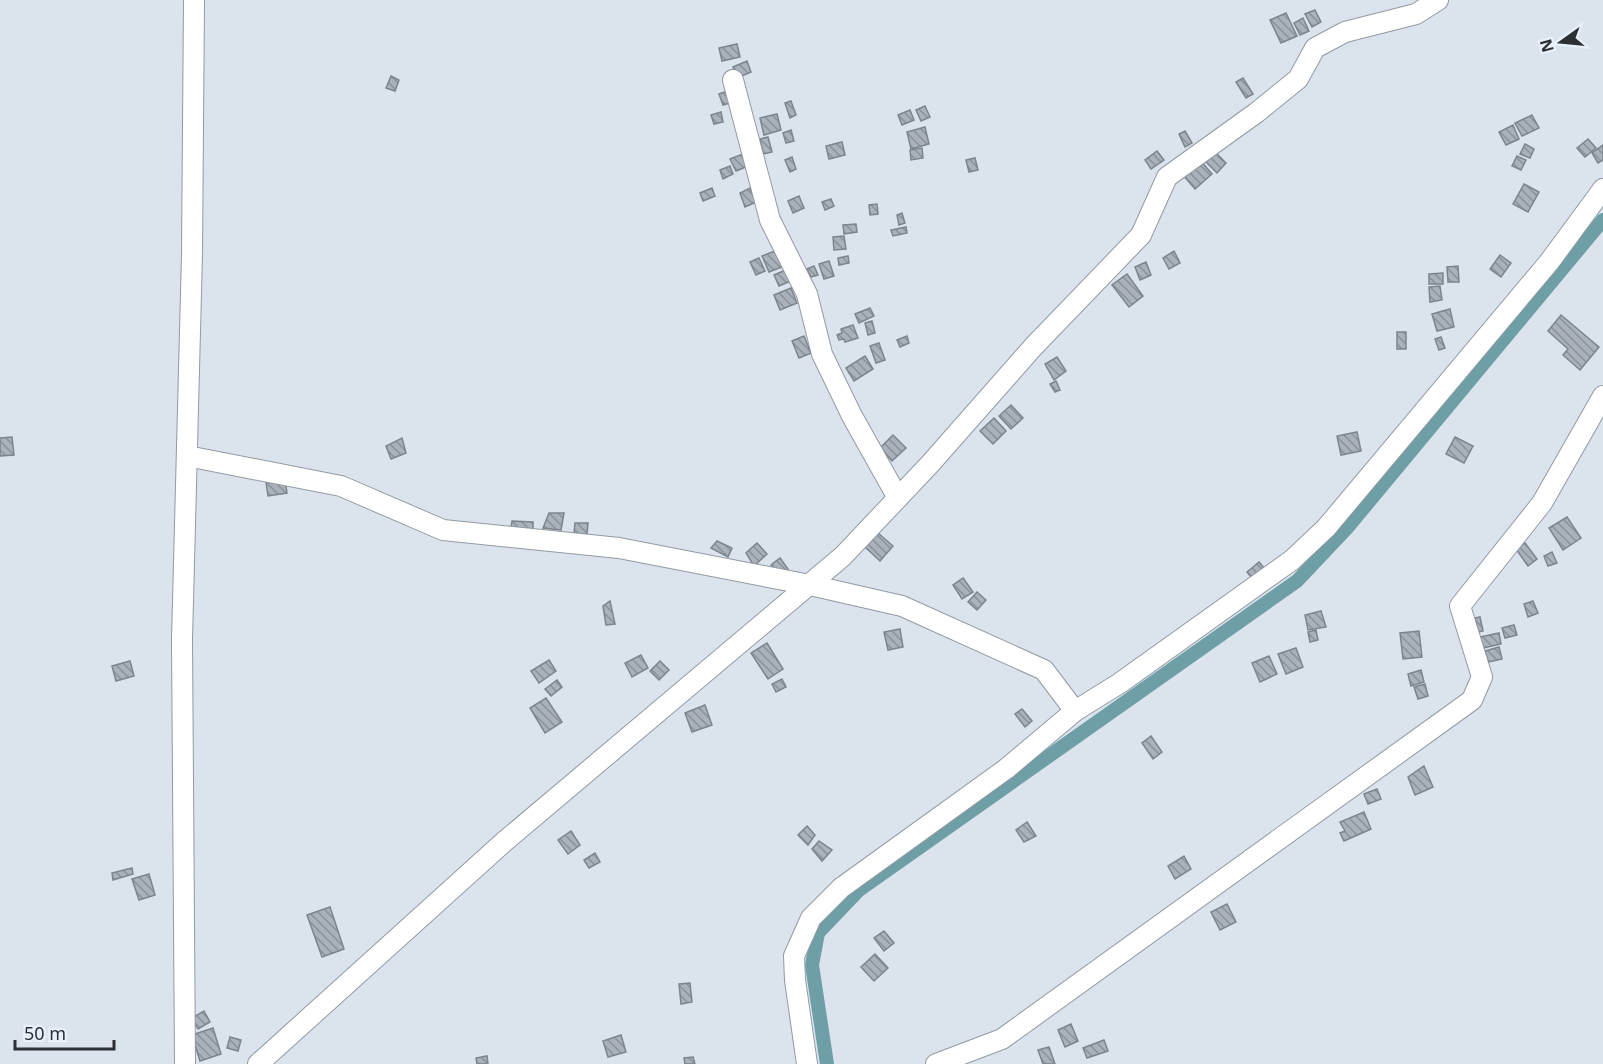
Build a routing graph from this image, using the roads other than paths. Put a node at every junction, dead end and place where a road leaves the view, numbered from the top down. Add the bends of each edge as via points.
1 (194, 0) edge
2 (1438, 0) edge
3 (733, 80) dead end
4 (1603, 189) edge
5 (1603, 396) edge
6 (187, 456) junction
7 (898, 498) junction
8 (810, 585) junction
9 (1076, 711) junction
10 (185, 1064) edge
11 (258, 1064) edge
12 (807, 1064) edge
13 (936, 1064) edge

1 - 6 street
2 - 7 street via 1416,14 1345,32 1315,48 1298,79 1167,177 1141,235 1034,346
3 - 7 street via 770,220 807,294 822,354
4 - 9 street via 1550,261 1326,528 1292,560
5 - 13 street via 1542,503 1460,606 1482,677 1472,700 1002,1039
6 - 8 street via 341,486 443,530 619,548
6 - 10 street via 182,640
7 - 8 street
8 - 9 street via 902,606 1002,650 1044,670
8 - 11 street via 506,841
9 - 12 street via 1006,769 841,888 811,918 795,956

